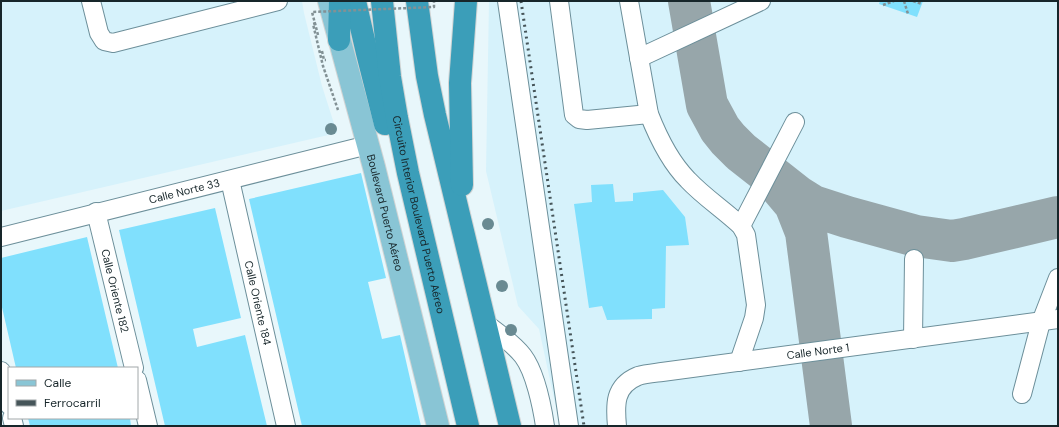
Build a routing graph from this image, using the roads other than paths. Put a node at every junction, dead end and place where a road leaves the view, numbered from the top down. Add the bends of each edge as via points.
1 (91, 1) edge
2 (278, 1) edge
3 (329, 1) edge
4 (340, 1) edge
5 (355, 1) edge
6 (382, 1) edge
7 (417, 1) edge
8 (507, 1) edge
9 (559, 1) edge
10 (761, 1) edge
11 (628, 2) edge
12 (465, 4) edge
13 (339, 40) junction
14 (639, 58) junction
15 (649, 114) junction
16 (795, 122) dead end
17 (368, 145) junction
18 (408, 173) junction
19 (230, 180) junction
20 (96, 212) junction
21 (741, 226) junction
22 (464, 236) junction
23 (1, 237) edge
24 (914, 259) dead end
25 (1058, 278) edge
26 (1050, 321) edge
27 (485, 323) junction
28 (913, 338) junction
29 (739, 362) junction
30 (134, 367) edge
31 (1, 371) edge
32 (138, 384) edge
33 (1022, 394) dead end
34 (8, 401) edge
35 (148, 426) edge
36 (286, 426) edge
37 (438, 426) edge
38 (468, 426) edge
39 (510, 426) edge
40 (545, 426) edge
41 (569, 426) edge
42 (617, 426) edge

1 - 2 street via 99,33 104,41 113,43
3 - 13 main road, Boulevard Puerto Aéreo
4 - 13 highway
5 - 18 highway via 384,122
6 - 18 highway, Circuito Interior Boulevard Puerto Aéreo via 390,77
7 - 22 highway via 427,76
8 - 41 street
9 - 15 street via 574,114 587,120
10 - 14 street
11 - 14 street
12 - 22 highway via 460,83
13 - 17 main road, Boulevard Puerto Aéreo
14 - 15 street
15 - 21 street via 664,146 687,179
16 - 21 street
17 - 19 street, Calle Norte 33
17 - 37 main road, Boulevard Puerto Aéreo
18 - 38 highway, Circuito Interior Boulevard Puerto Aéreo
19 - 20 street, Calle Norte 33
19 - 36 street, Calle Oriente 184
20 - 23 street, Calle Norte 33
20 - 30 street, Calle Oriente 182
21 - 29 street via 748,244 756,305
22 - 27 highway
24 - 28 street
25 - 26 street
26 - 28 street, Calle Norte 1
26 - 33 street
27 - 39 highway
27 - 40 street via 523,356 534,379
28 - 29 street, Calle Norte 1
29 - 42 street, Calle Norte 1 via 638,376 620,390 616,399
31 - 34 street
32 - 35 street

